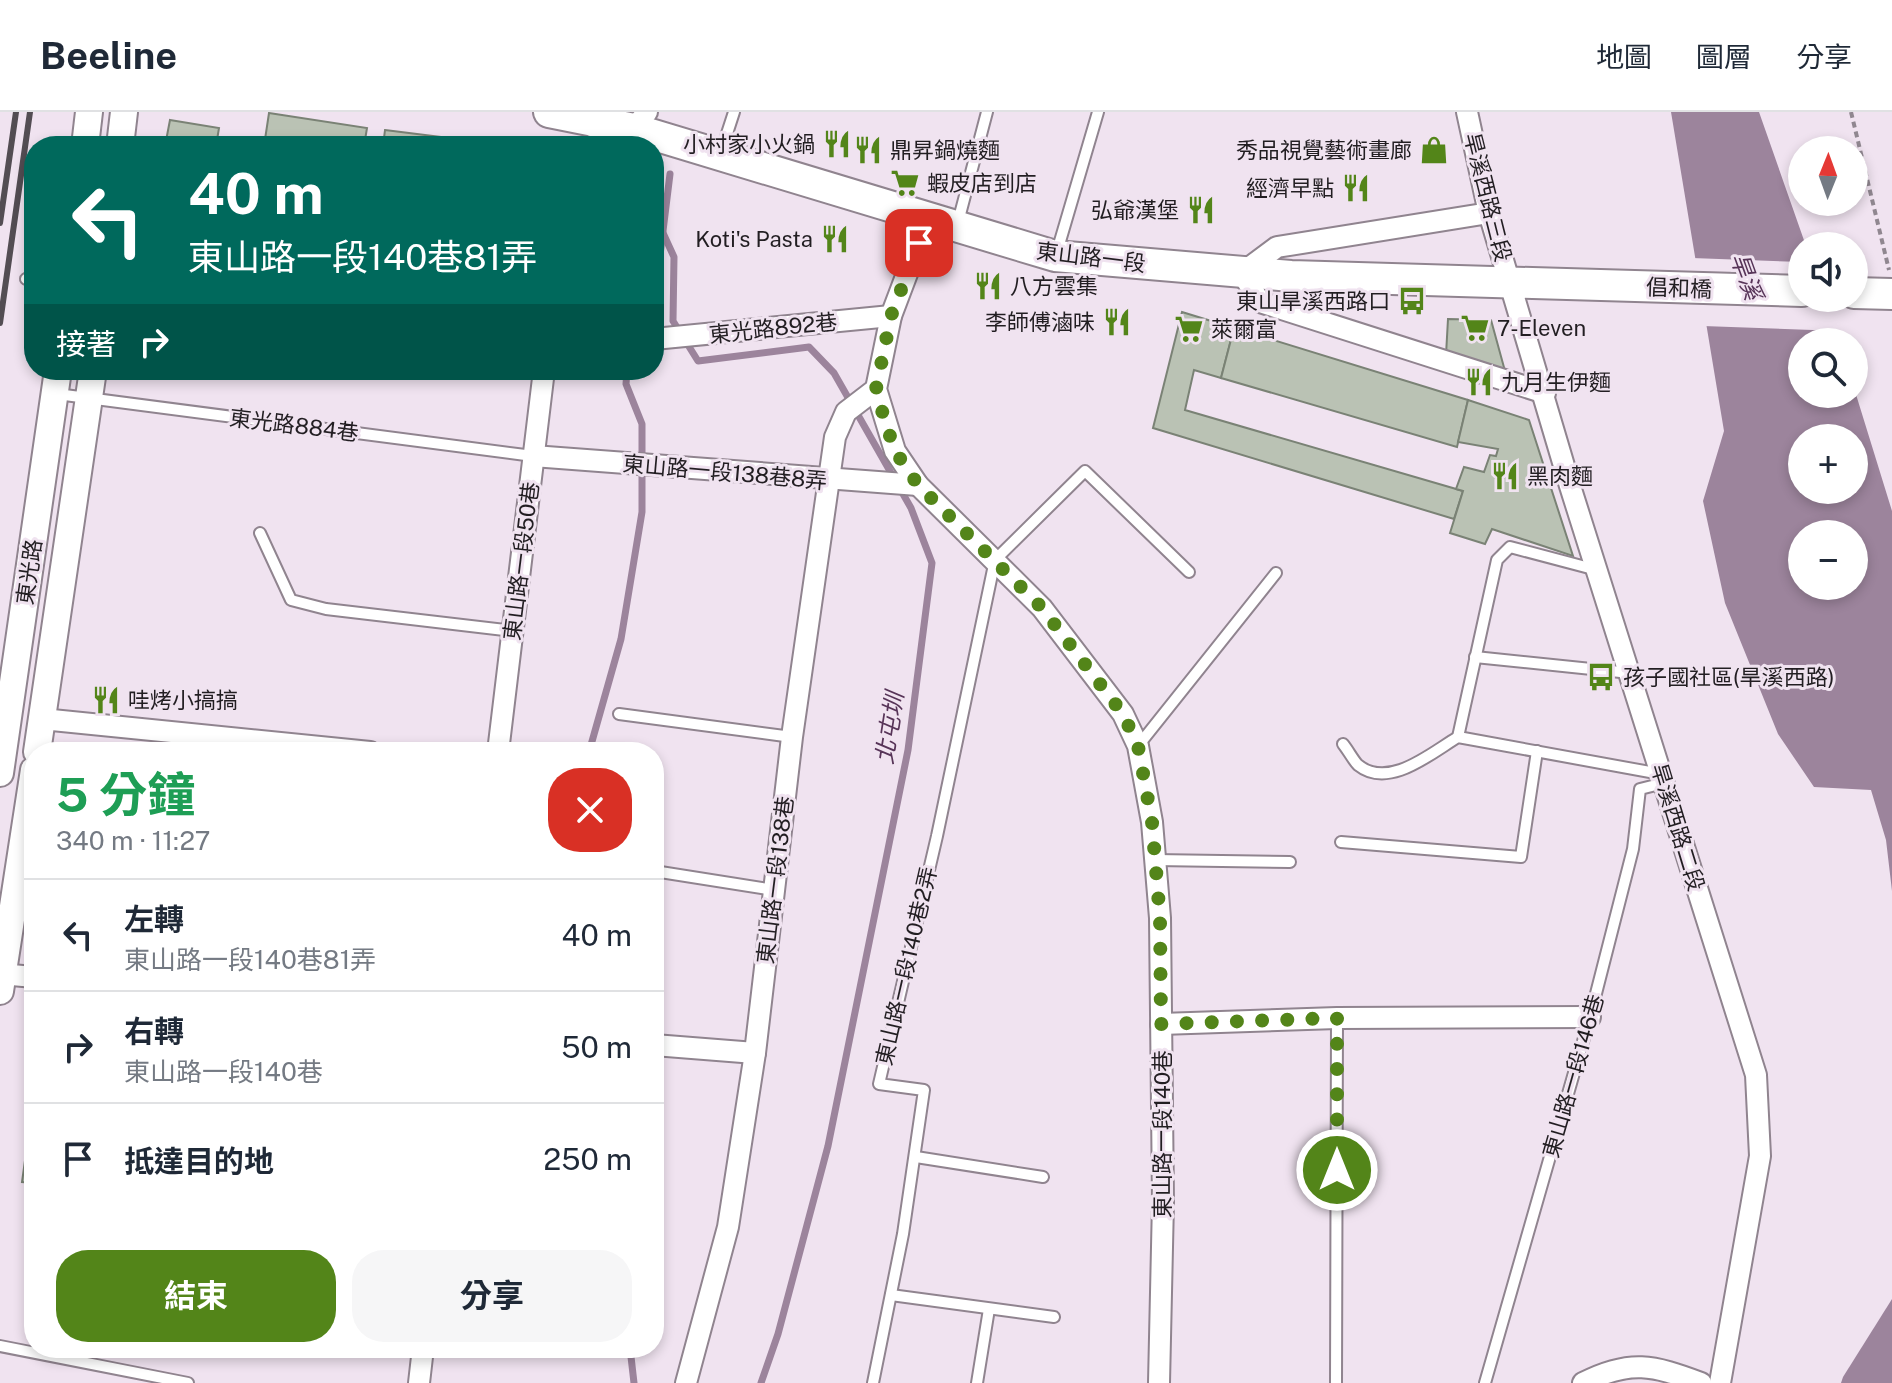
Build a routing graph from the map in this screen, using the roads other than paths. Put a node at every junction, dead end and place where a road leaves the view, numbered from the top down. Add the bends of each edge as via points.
1 (89, 112) edge
2 (124, 112) edge
3 (549, 112) edge
4 (734, 112) edge
5 (987, 112) edge
6 (1098, 112) edge
7 (1467, 112) edge
8 (640, 121) edge
9 (86, 136) edge
10 (121, 136) edge
11 (609, 136) edge
12 (720, 154) junction
13 (1489, 213) junction
14 (928, 218) junction
15 (957, 228) junction
16 (1055, 256) junction
17 (1242, 273) junction
18 (1509, 282) junction
19 (1556, 285) joint
20 (1788, 291) edge
21 (1868, 293) edge
22 (1892, 294) edge
23 (891, 316) junction
24 (664, 338) edge
25 (92, 380) edge
26 (543, 380) edge
27 (57, 382) edge
28 (876, 389) junction
29 (1545, 393) junction
30 (89, 399) junction
31 (533, 456) junction
32 (828, 480) junction
33 (918, 485) junction
34 (260, 533) dead end
35 (995, 560) junction
36 (1599, 571) junction
37 (1189, 572) dead end
38 (1276, 573) dead end
39 (513, 631) junction
40 (1475, 657) junction
41 (1630, 673) junction
42 (619, 714) dead end
43 (42, 719) junction
44 (792, 737) junction
45 (1458, 737) junction
46 (39, 742) edge
47 (271, 742) edge
48 (499, 742) edge
49 (1343, 744) dead end
50 (1138, 746) junction
51 (1537, 751) junction
52 (0, 773) edge
53 (1663, 778) junction
54 (24, 833) edge
55 (1341, 842) dead end
56 (1155, 860) junction
57 (1290, 862) dead end
58 (664, 873) edge
59 (774, 890) junction
60 (24, 978) edge
61 (1, 979) edge
62 (1590, 1017) junction
63 (1337, 1018) junction
64 (1161, 1024) junction
65 (664, 1046) edge
66 (755, 1053) junction
67 (916, 1157) junction
68 (1043, 1177) dead end
69 (891, 1295) junction
70 (989, 1309) junction
71 (1054, 1317) dead end
72 (0, 1346) edge
73 (24, 1351) edge
74 (61, 1358) edge
75 (422, 1358) edge
76 (188, 1383) edge
77 (419, 1383) edge
78 (686, 1383) edge
79 (873, 1383) edge
80 (977, 1383) edge
81 (1159, 1383) edge
82 (1336, 1383) edge
83 (1485, 1383) edge
84 (1583, 1383) edge
85 (1701, 1383) edge
86 (1720, 1383) edge

1 - 9 street
2 - 10 street
3 - 8 main road, 東山路一段
4 - 12 lane
5 - 15 lane
6 - 16 lane
7 - 13 street, 旱溪西路三段
8 - 11 street
8 - 12 main road, 東山路一段
12 - 14 main road, 東山路一段
13 - 17 street via 1277,247
13 - 18 street, 旱溪西路三段
14 - 15 main road, 東山路一段
14 - 23 street, 東山路一段140巷
15 - 16 main road, 東山路一段
16 - 17 main road, 東山路一段
17 - 18 main road, 東山路一段
17 - 29 street via 1260,302
18 - 19 main road, 東山路一段
18 - 29 street, 旱溪西路二段
19 - 20 main road, 倡和橋
21 - 22 main road
23 - 24 street, 東光路892巷
23 - 28 street, 東山路一段140巷
25 - 30 street, 東光路
26 - 31 street, 東山路一段50巷
27 - 30 lane, 東光路884巷
27 - 52 street, 東光路
28 - 32 street, 東山路一段138巷 via 846,412 835,437
28 - 33 street, 東山路一段140巷 via 895,451
29 - 36 street, 旱溪西路二段
30 - 31 lane, 東光路884巷
30 - 43 street, 東光路
31 - 32 street, 東山路一段138巷8弄
31 - 39 street, 東山路一段50巷
32 - 33 street, 東山路一段138巷8弄
32 - 44 street, 東山路一段138巷
33 - 35 street, 東山路一段140巷
34 - 39 lane via 291,600 326,609
35 - 37 lane via 1085,471
35 - 50 street, 東山路一段140巷 via 1042,608 1123,714
35 - 67 lane, 東山路一段140巷2弄 via 879,1084 924,1090
36 - 40 lane via 1510,547 1497,560
36 - 41 street, 旱溪西路二段
38 - 50 lane
39 - 48 street, 東山路一段50巷
40 - 41 lane
40 - 45 lane
41 - 53 street, 旱溪西路二段
42 - 44 lane
43 - 46 street, 東光路
43 - 47 street
44 - 59 street, 東山路一段138巷
45 - 49 lane via 1387,775 1359,766
45 - 51 lane
50 - 56 street, 東山路一段140巷
51 - 53 lane
51 - 55 lane via 1521,857
53 - 62 lane, 東山路一段146巷 via 1640,789 1633,849
53 - 86 street, 旱溪西路二段 via 1756,1075 1760,1156
54 - 61 street
56 - 57 lane
56 - 64 street, 東山路一段140巷
58 - 59 lane
59 - 66 street, 東山路一段138巷
60 - 61 street
62 - 63 street
62 - 83 lane, 東山路一段146巷
63 - 64 street
63 - 82 lane
64 - 81 street, 東山路一段140巷
65 - 66 street
66 - 78 street, 東山路一段138巷 via 728,1227
67 - 68 lane
67 - 69 lane, 東山路一段140巷2弄
69 - 70 lane
69 - 79 lane, 東山路一段140巷2弄
70 - 71 lane
70 - 80 lane
72 - 73 lane
74 - 76 lane
75 - 77 street
84 - 85 street via 1612,1368 1646,1367

